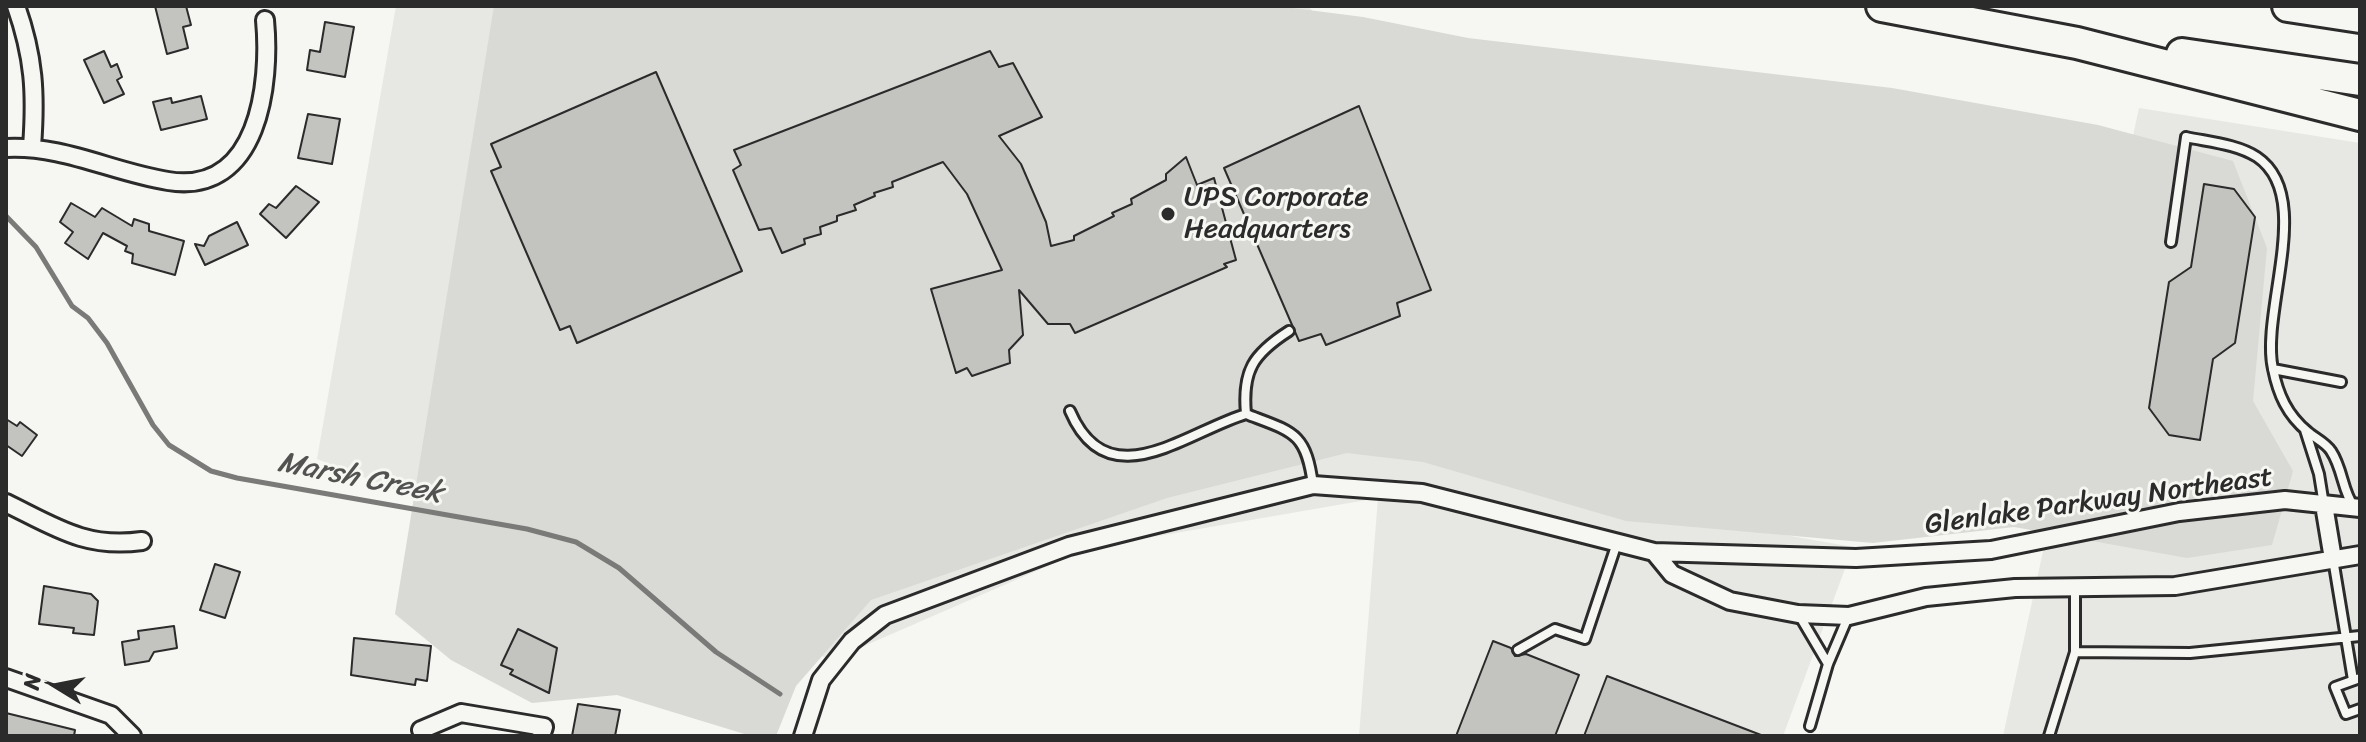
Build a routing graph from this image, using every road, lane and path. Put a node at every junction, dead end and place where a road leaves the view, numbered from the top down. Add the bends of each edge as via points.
1 (16, 6) edge
2 (1882, 6) edge
3 (2302, 8) edge
4 (2360, 17) edge
5 (265, 20) dead end
6 (2360, 29) edge
7 (2077, 43) junction
8 (2360, 80) edge
9 (2360, 115) edge
10 (32, 147) junction
11 (6, 148) edge
12 (2171, 242) dead end
13 (1289, 331) dead end
14 (2273, 369) junction
15 (2341, 382) dead end
16 (1070, 411) dead end
17 (1246, 414) junction
18 (2305, 429) junction
19 (1313, 485) junction
20 (6, 503) edge
21 (2324, 505) junction
22 (2357, 508) edge
23 (142, 541) dead end
24 (1617, 543) junction
25 (1654, 552) junction
26 (2360, 555) edge
27 (2333, 559) junction
28 (2075, 589) junction
29 (1798, 614) junction
30 (1849, 616) junction
31 (2360, 636) edge
32 (2348, 638) junction
33 (1518, 650) dead end
34 (2075, 652) junction
35 (1828, 664) junction
36 (6, 678) edge
37 (2356, 679) edge
38 (2360, 709) edge
39 (1810, 726) dead end
40 (132, 736) edge
41 (424, 736) edge
42 (541, 736) edge
43 (803, 736) edge
44 (2049, 736) edge

1 - 10 street via 32,51
2 - 7 highway
3 - 4 highway
3 - 6 highway
5 - 10 street via 268,58 251,138 234,162 217,173 195,181 169,181
7 - 8 highway
7 - 9 highway
10 - 11 street
12 - 14 lane via 2186,137 2243,150 2259,159 2273,176 2286,231 2269,341
13 - 17 lane via 1267,345 1251,365 1244,387
14 - 15 lane
14 - 18 lane via 2282,403
16 - 17 lane via 1089,442 1124,457 1145,456
17 - 19 lane via 1288,430 1309,452
18 - 21 lane
18 - 22 lane via 2330,448 2346,495
19 - 24 street, Glenlake Parkway Northeast via 1422,493
19 - 43 street, Glenlake Parkway Northeast via 1069,546 885,615 852,641 821,680
20 - 23 street via 84,540 113,545
21 - 22 street, Glenlake Parkway Northeast
21 - 25 street, Glenlake Parkway Northeast via 2285,500 2179,512 1991,550 1856,558
21 - 27 street
24 - 25 street, Glenlake Parkway Northeast
24 - 33 lane via 1585,639 1555,629
25 - 29 street, Glenlake Parkway Northeast via 1672,574 1730,601
26 - 27 street, Glenlake Parkway Northeast
27 - 28 street, Glenlake Parkway Northeast via 2175,586
27 - 32 lane
28 - 30 street, Glenlake Parkway Northeast via 2015,588 1926,597
28 - 34 lane
29 - 30 street, Glenlake Parkway Northeast
29 - 35 lane
30 - 35 lane
31 - 32 lane
32 - 34 lane via 2190,653
32 - 37 lane
34 - 44 lane
35 - 39 lane
36 - 40 street via 111,715
37 - 38 lane via 2335,687 2346,714
41 - 42 street via 421,730 461,713 544,727

